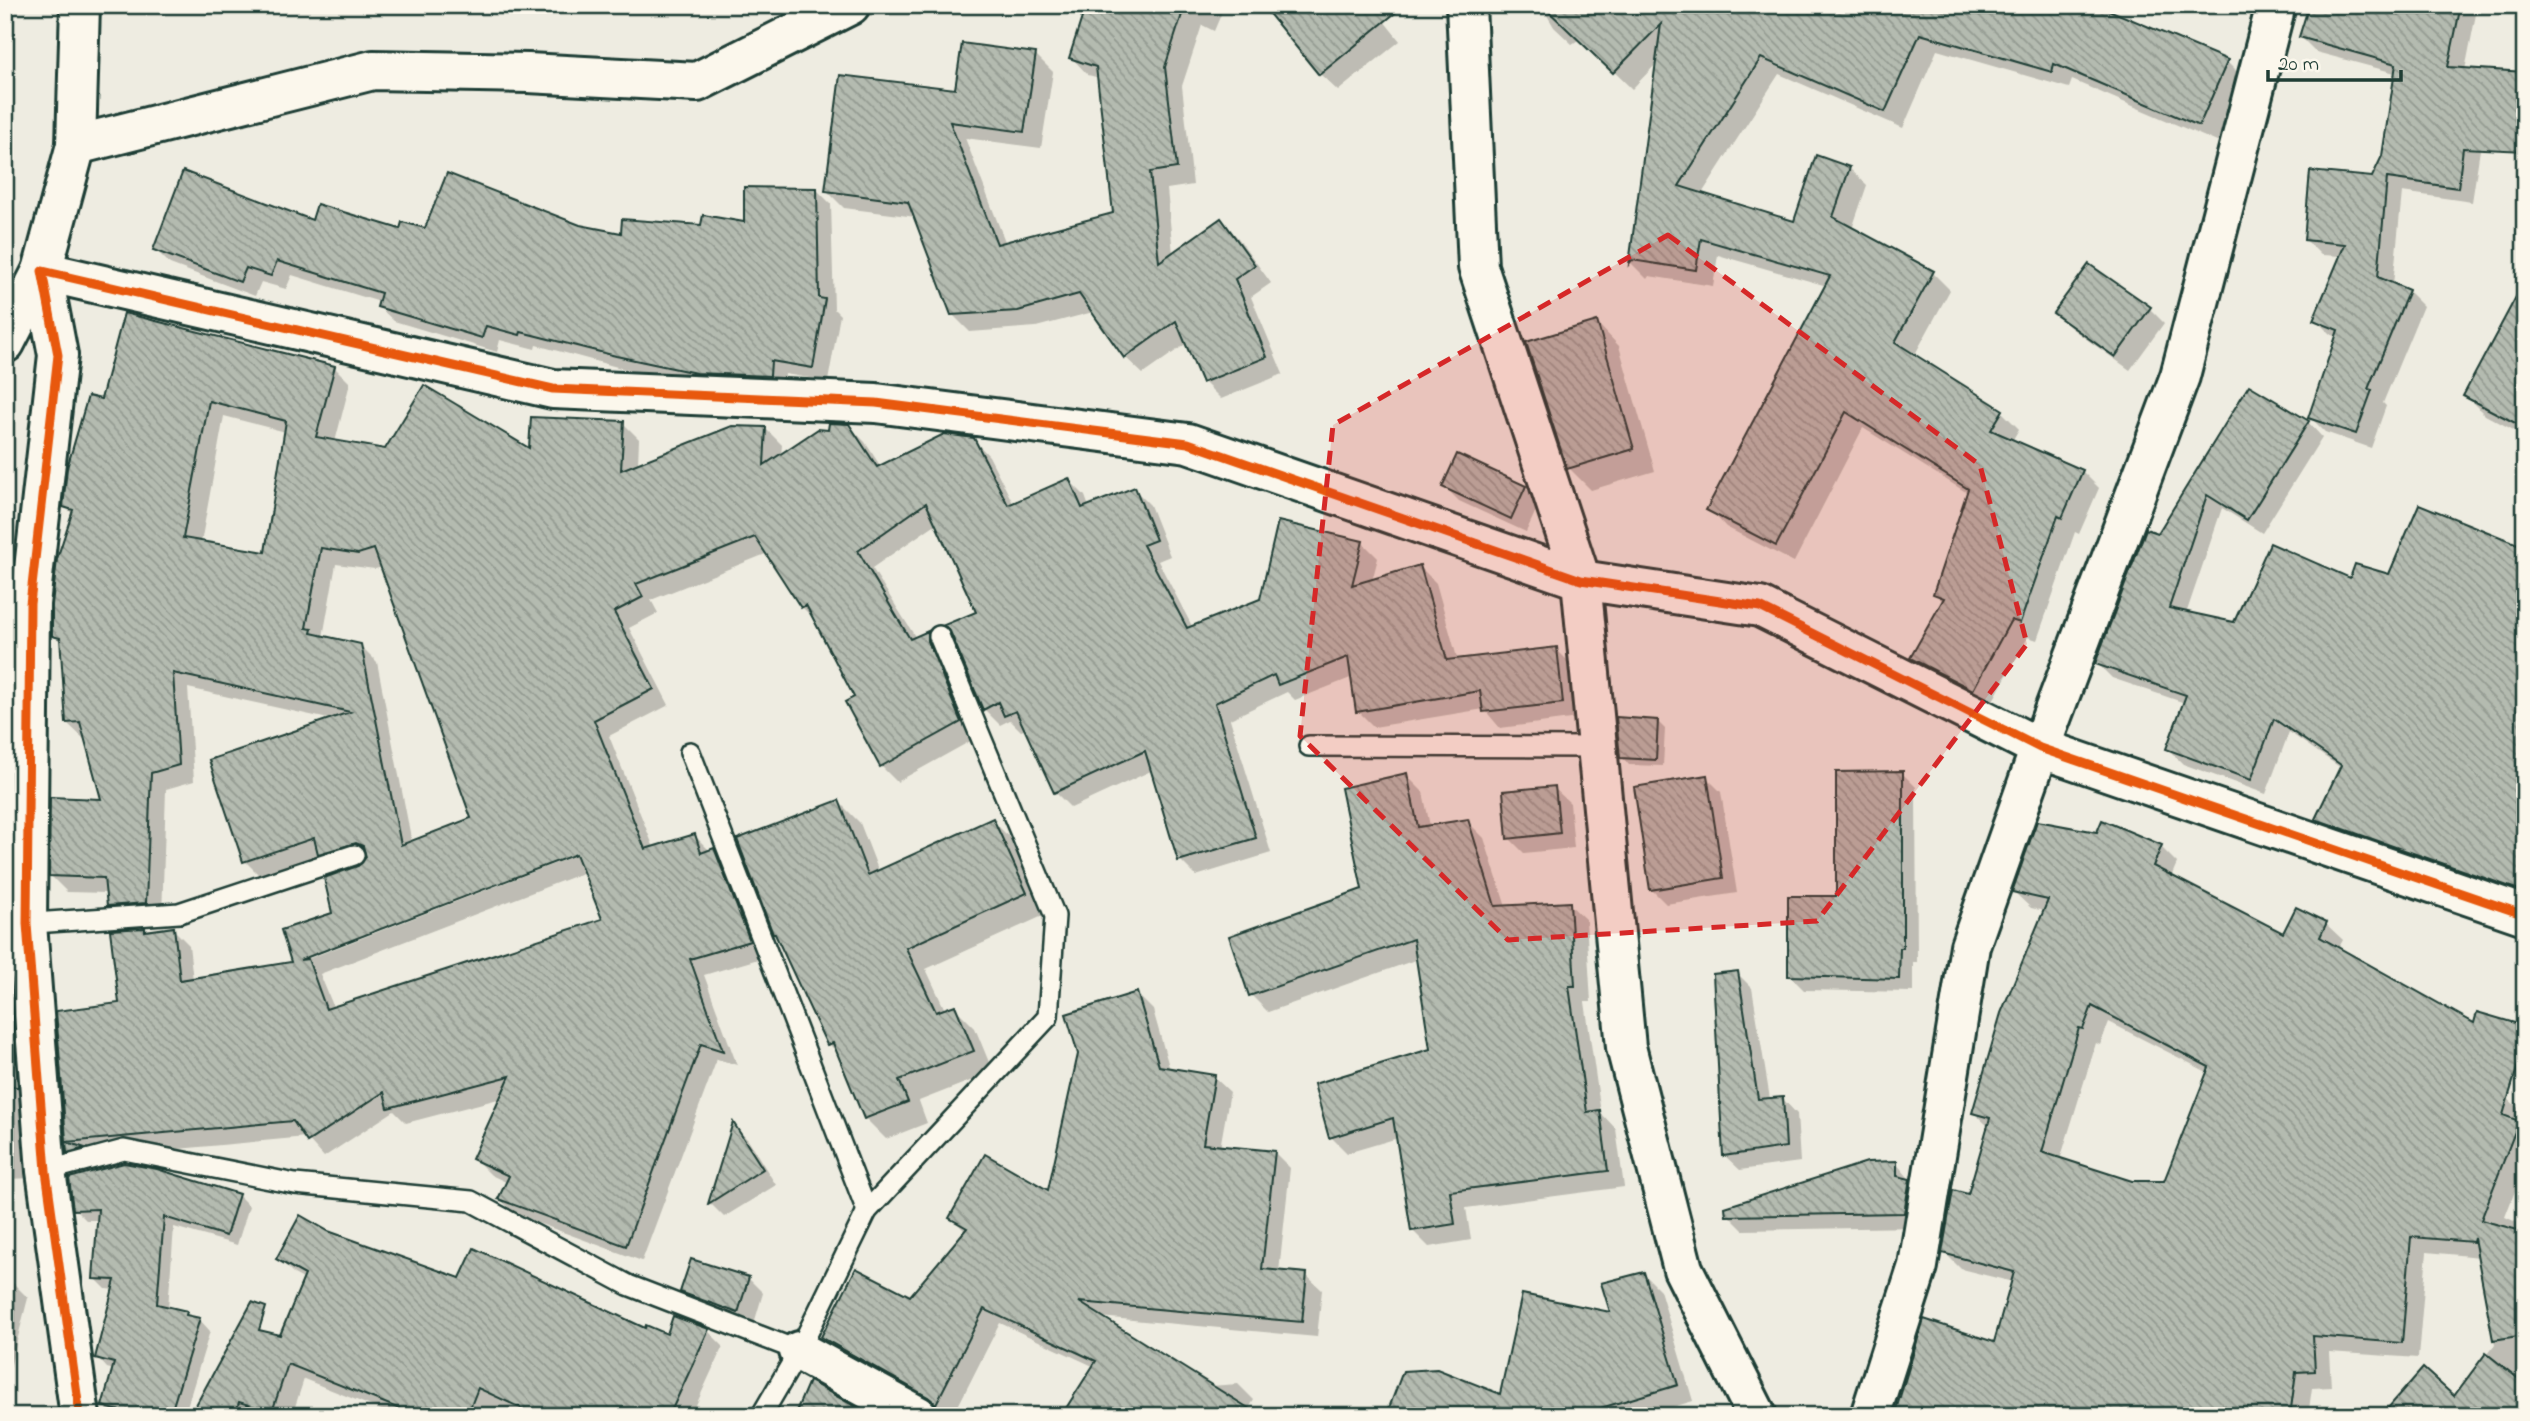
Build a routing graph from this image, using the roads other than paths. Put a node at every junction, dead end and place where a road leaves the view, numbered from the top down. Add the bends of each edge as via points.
1 (80, 5) edge
2 (850, 5) edge
3 (1466, 5) edge
4 (2276, 5) edge
5 (76, 145) junction
6 (42, 271) junction
7 (5, 343) edge
8 (1581, 580) junction
9 (939, 636) dead end
10 (1309, 746) dead end
11 (1598, 747) junction
12 (2040, 748) junction
13 (690, 752) dead end
14 (354, 855) dead end
15 (2525, 915) edge
16 (16, 925) edge
17 (46, 1171) junction
18 (867, 1211) junction
19 (799, 1351) junction
20 (80, 1416) edge
21 (761, 1416) edge
22 (918, 1416) edge
23 (1758, 1416) edge
24 (1870, 1416) edge

1 - 5 street
2 - 5 street via 697,82 373,70
3 - 8 street via 1478,267
4 - 12 street via 2180,376
5 - 6 street
6 - 7 street
6 - 8 street via 553,389 876,403 1188,443
6 - 16 street via 58,355 30,604
8 - 11 street
8 - 12 street via 1760,607
9 - 18 lane via 1055,916 1048,1017
10 - 11 lane
11 - 23 street via 1626,1047 1683,1269
12 - 15 street
12 - 24 street via 1970,946 1918,1266
13 - 18 lane
14 - 16 lane via 179,912
16 - 17 street
17 - 19 lane via 124,1150 295,1184 471,1201 628,1285
17 - 20 street
18 - 19 lane
19 - 21 lane
19 - 22 street

